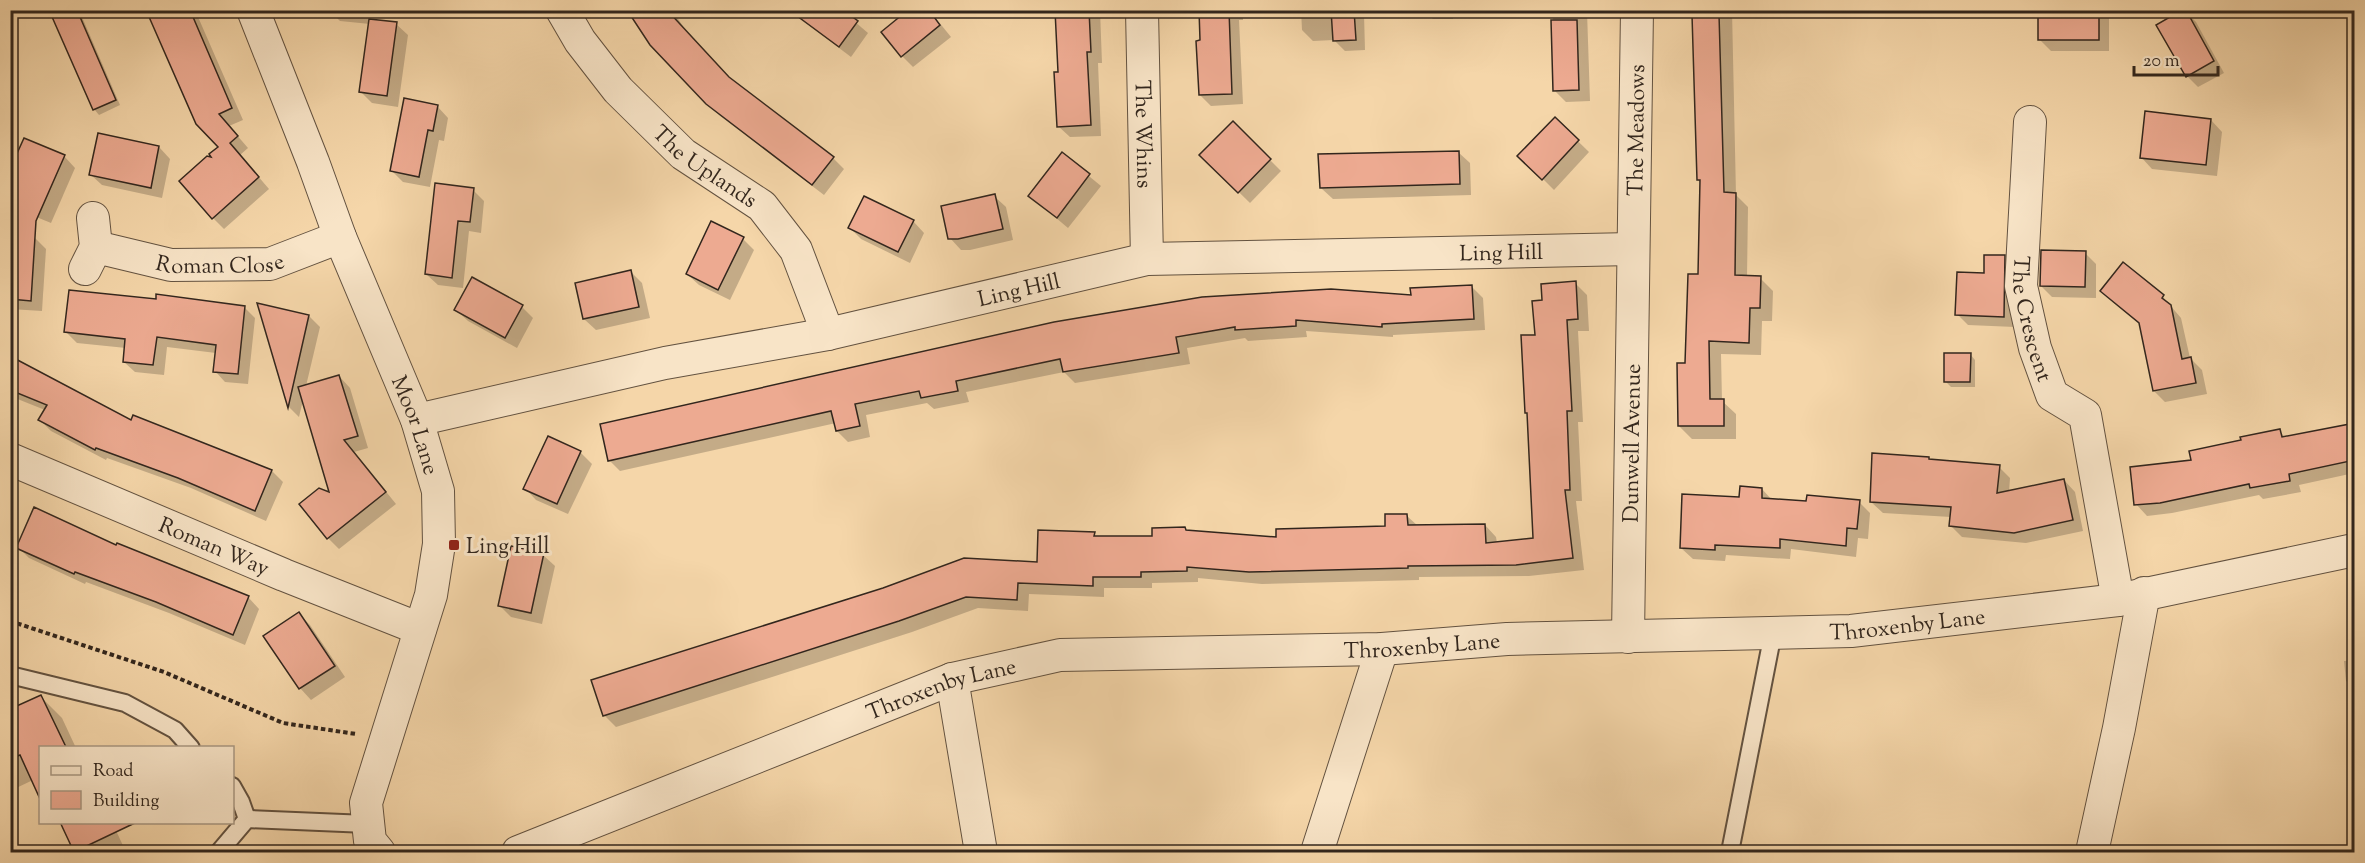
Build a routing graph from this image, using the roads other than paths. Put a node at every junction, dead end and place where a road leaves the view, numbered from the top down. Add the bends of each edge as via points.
1 (253, 10) edge
2 (562, 10) edge
3 (1142, 10) edge
4 (1637, 10) edge
5 (2030, 122) dead end
6 (340, 237) junction
7 (91, 245) dead end
8 (1632, 249) junction
9 (1147, 259) junction
10 (828, 334) junction
11 (417, 420) junction
12 (10, 459) edge
13 (2355, 550) edge
14 (2131, 597) junction
15 (420, 629) junction
16 (1773, 633) junction
17 (1628, 637) junction
18 (1382, 649) junction
19 (10, 675) edge
20 (952, 679) junction
21 (190, 746) edge
22 (234, 789) edge
23 (247, 819) junction
24 (367, 824) junction
25 (219, 852) edge
26 (379, 852) edge
27 (518, 852) edge
28 (981, 852) edge
29 (1317, 852) edge
30 (1730, 852) edge
31 (2092, 852) edge

1 - 6 street, Moor Lane
2 - 10 street, The Uplands via 580,41 618,90 683,154 762,206 796,250
3 - 9 street, The Whins
4 - 8 street, The Meadows
5 - 14 street, The Crescent via 2021,286 2034,348 2052,395 2085,415
6 - 7 street, Roman Close via 270,264 171,265
6 - 11 street, Moor Lane
8 - 9 street, Ling Hill
8 - 17 street, Dunwell Avenue
9 - 10 street, Ling Hill
10 - 11 street, Ling Hill via 665,363
11 - 15 street, Moor Lane via 438,491 439,533 431,595
12 - 15 street, Roman Way
13 - 14 street, Throxenby Lane
14 - 16 street, Throxenby Lane via 1851,632
14 - 31 street via 2119,728
15 - 24 street, Moor Lane via 366,803
16 - 17 street, Throxenby Lane
16 - 30 lane
17 - 18 street, Throxenby Lane via 1507,639
18 - 20 street, Throxenby Lane via 1060,655
18 - 29 street
19 - 21 lane via 125,703 176,730
20 - 27 street, Throxenby Lane
20 - 28 street
22 - 23 lane
23 - 24 lane
23 - 25 lane
24 - 26 street, Moor Lane via 370,841

